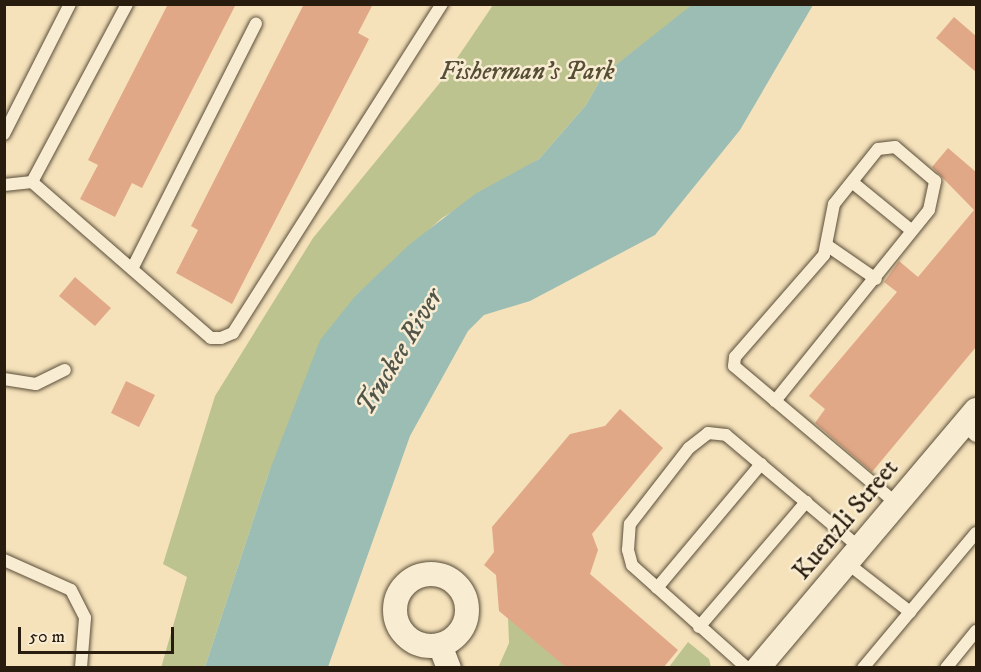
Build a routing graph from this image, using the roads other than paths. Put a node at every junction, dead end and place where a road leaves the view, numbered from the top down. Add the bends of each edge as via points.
1 (70, 4) edge
2 (127, 4) edge
3 (442, 4) edge
4 (256, 23) dead end
5 (8, 118) edge
6 (4, 134) edge
7 (32, 182) junction
8 (852, 183) junction
9 (4, 185) edge
10 (912, 231) junction
11 (828, 246) junction
12 (132, 269) junction
13 (876, 279) junction
14 (65, 370) dead end
15 (4, 379) edge
16 (775, 401) junction
17 (972, 424) edge
18 (761, 464) junction
19 (806, 502) junction
20 (897, 504) junction
21 (976, 533) edge
22 (853, 555) junction
23 (4, 560) edge
24 (657, 588) junction
25 (909, 612) junction
26 (699, 627) junction
27 (976, 631) edge
28 (440, 645) dead end
29 (81, 668) edge
30 (449, 668) edge
31 (747, 668) edge
32 (758, 668) edge
33 (863, 668) edge
34 (946, 668) edge

1 - 5 lane
2 - 7 lane
3 - 12 lane via 233,333 211,338
4 - 12 lane
5 - 6 lane
7 - 9 lane
7 - 12 lane
8 - 10 lane
8 - 10 lane via 878,149 895,147 935,181 929,210
8 - 11 lane via 834,204
10 - 13 lane
11 - 13 lane
11 - 16 lane via 735,357 734,366
13 - 16 lane
14 - 15 lane via 36,384
16 - 20 lane
17 - 20 street, Kuenzli Street
18 - 19 lane
18 - 24 lane
18 - 24 lane via 726,435 708,433 688,448 630,524 632,566
19 - 22 lane
19 - 26 lane
20 - 22 street, Kuenzli Street
21 - 25 lane
22 - 25 lane
22 - 32 street, Kuenzli Street
23 - 29 lane via 71,590 85,618
24 - 26 lane
25 - 33 lane
26 - 31 lane
27 - 34 lane
28 - 30 street

